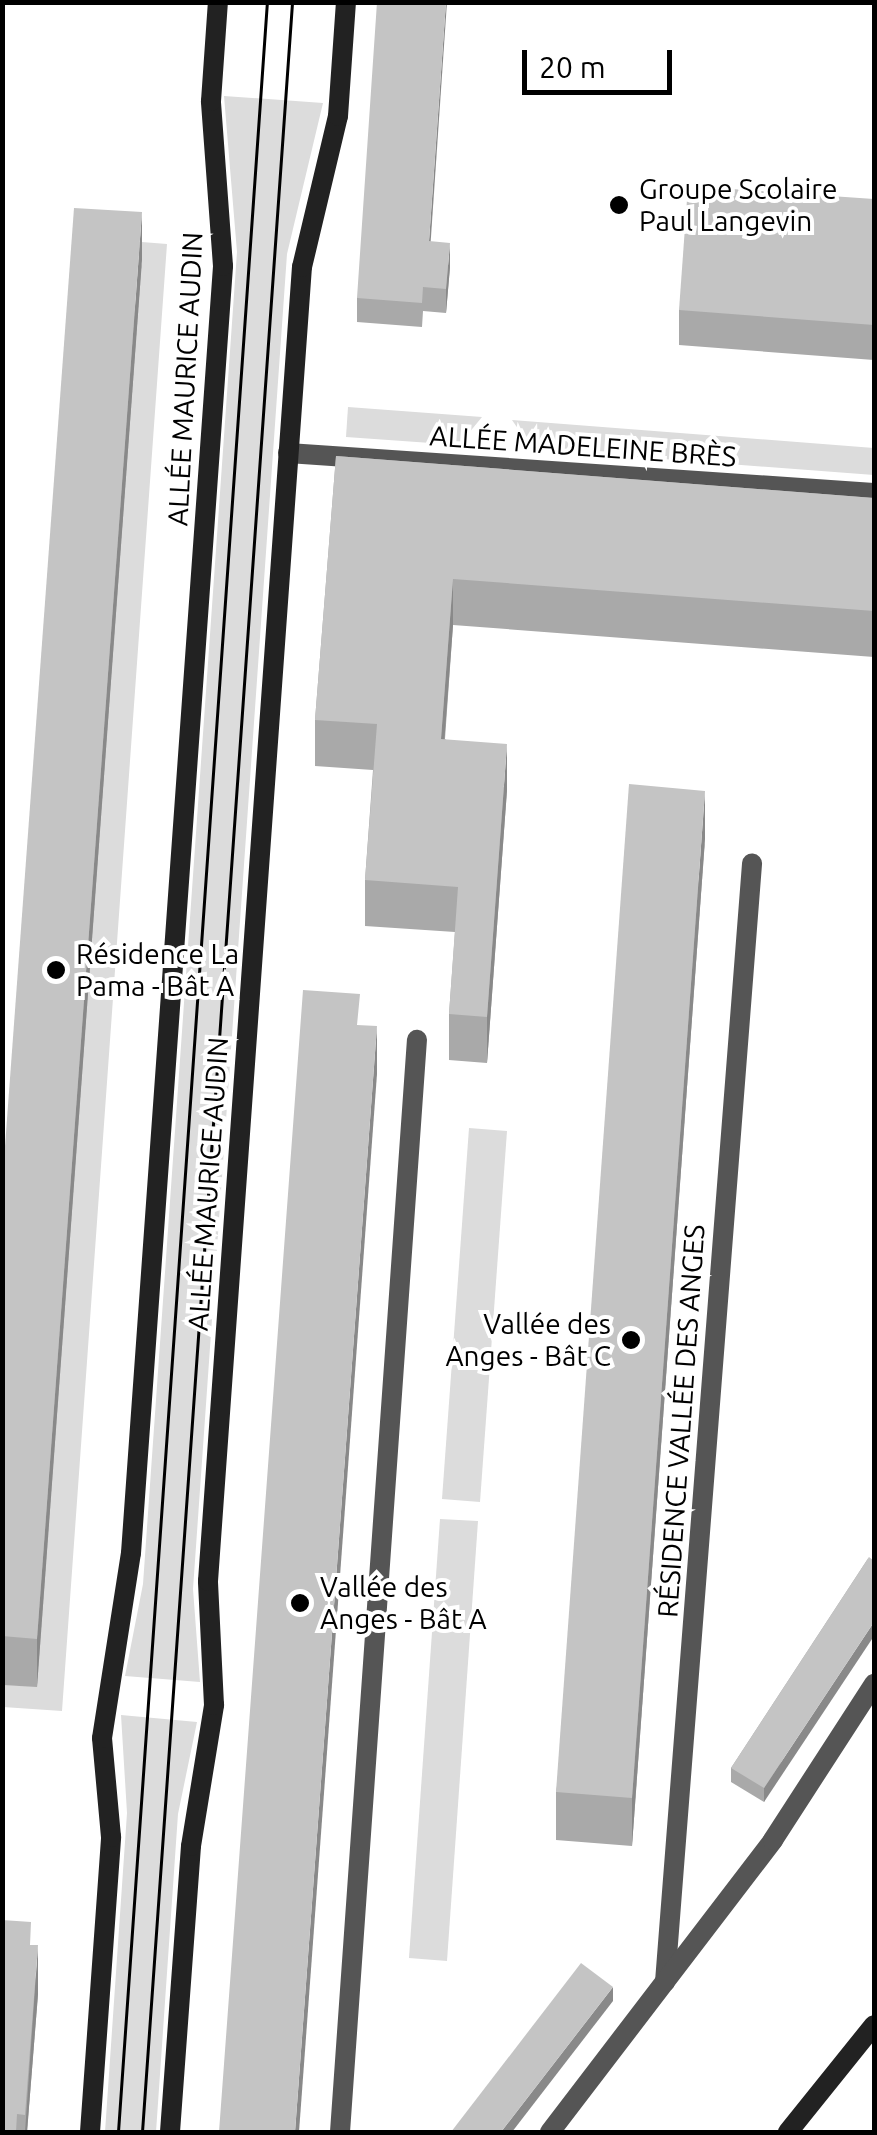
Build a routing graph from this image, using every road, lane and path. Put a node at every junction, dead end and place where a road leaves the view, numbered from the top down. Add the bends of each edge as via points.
1 (218, 2) edge
2 (346, 2) edge
3 (288, 453) junction
4 (874, 493) edge
5 (752, 864) dead end
6 (416, 1040) dead end
7 (874, 1684) edge
8 (665, 1982) junction
9 (874, 2024) edge
10 (90, 2132) edge
11 (170, 2132) edge
12 (340, 2132) edge
13 (550, 2132) edge
14 (788, 2132) edge

1 - 10 street, ALLÉE MAURICE AUDIN via 210,100 222,266 131,1553 102,1738 111,1837
2 - 3 street, ALLÉE MAURICE AUDIN via 338,116 302,267
3 - 4 street, ALLÉE MADELEINE BRÈS
3 - 11 street, ALLÉE MAURICE AUDIN via 208,1581 214,1705 192,1846
5 - 8 street, RÉSIDENCE VALLÉE DES ANGES
6 - 12 street
7 - 8 street via 772,1840
8 - 13 street
9 - 14 street

